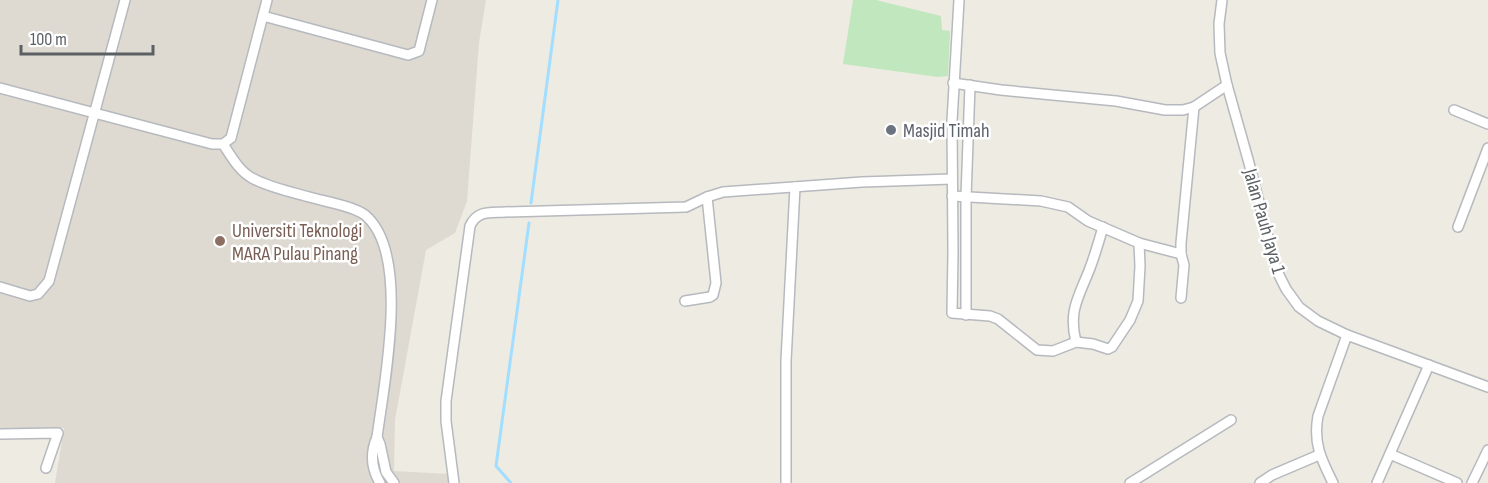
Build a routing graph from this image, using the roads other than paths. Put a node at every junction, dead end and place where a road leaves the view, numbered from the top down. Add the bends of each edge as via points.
1 (125, 0) edge
2 (267, 0) edge
3 (432, 0) edge
4 (958, 0) edge
5 (1222, 0) edge
6 (262, 16) junction
7 (953, 82) junction
8 (970, 85) junction
9 (1227, 85) junction
10 (0, 88) edge
11 (1194, 107) junction
12 (1454, 110) dead end
13 (94, 112) junction
14 (1488, 124) edge
15 (223, 144) junction
16 (1488, 148) edge
17 (952, 179) junction
18 (795, 187) junction
19 (952, 196) junction
20 (966, 196) junction
21 (707, 197) junction
22 (1103, 227) junction
23 (1458, 227) dead end
24 (1139, 243) junction
25 (1181, 254) junction
26 (0, 286) edge
27 (1181, 298) dead end
28 (685, 301) dead end
29 (966, 315) junction
30 (1347, 335) junction
31 (1076, 342) junction
32 (1429, 365) junction
33 (1488, 387) edge
34 (1231, 420) dead end
35 (0, 434) edge
36 (377, 437) junction
37 (1488, 450) edge
38 (1319, 454) junction
39 (1390, 454) junction
40 (46, 468) dead end
41 (380, 483) edge
42 (394, 483) edge
43 (454, 483) edge
44 (786, 483) edge
45 (1130, 483) edge
46 (1260, 483) edge
47 (1333, 483) edge
48 (1377, 483) edge
49 (1457, 483) edge
50 (1472, 483) edge

1 - 13 street
2 - 6 street
3 - 6 street via 419,51 408,55
4 - 7 street
5 - 9 street, Jalan Pauh Jaya 1 via 1220,53
6 - 15 street via 231,138
7 - 8 street
7 - 17 street
8 - 11 street via 1116,100 1165,110
8 - 20 street
9 - 11 street
9 - 30 street, Jalan Pauh Jaya 1 via 1276,269 1299,307
10 - 13 street
11 - 25 street
12 - 14 street
13 - 15 street
13 - 26 street via 49,281 38,294 30,296
15 - 36 street via 251,178 356,210 375,227 387,257 392,307
16 - 23 street
17 - 18 street
17 - 19 street
18 - 21 street via 723,192
18 - 44 street via 786,361
19 - 20 street
19 - 29 street via 952,313
20 - 22 street via 1041,201 1068,207
20 - 29 street
21 - 28 street via 716,283 710,297
21 - 43 street via 686,207 484,213 473,219 446,401
22 - 24 street
22 - 31 street via 1074,312 1072,328
24 - 25 street
24 - 31 street via 1138,301 1113,347
25 - 27 street
29 - 31 street via 998,319 1036,350 1053,351
30 - 32 street, Jalan Pauh Jaya 1
30 - 38 street via 1318,416
32 - 33 street, Jalan Pauh Jaya 1
32 - 39 street
34 - 45 street
35 - 40 street via 58,433
36 - 41 street via 372,454
36 - 42 street via 386,472
37 - 50 street
38 - 46 street
38 - 47 street
39 - 48 street
39 - 49 street

